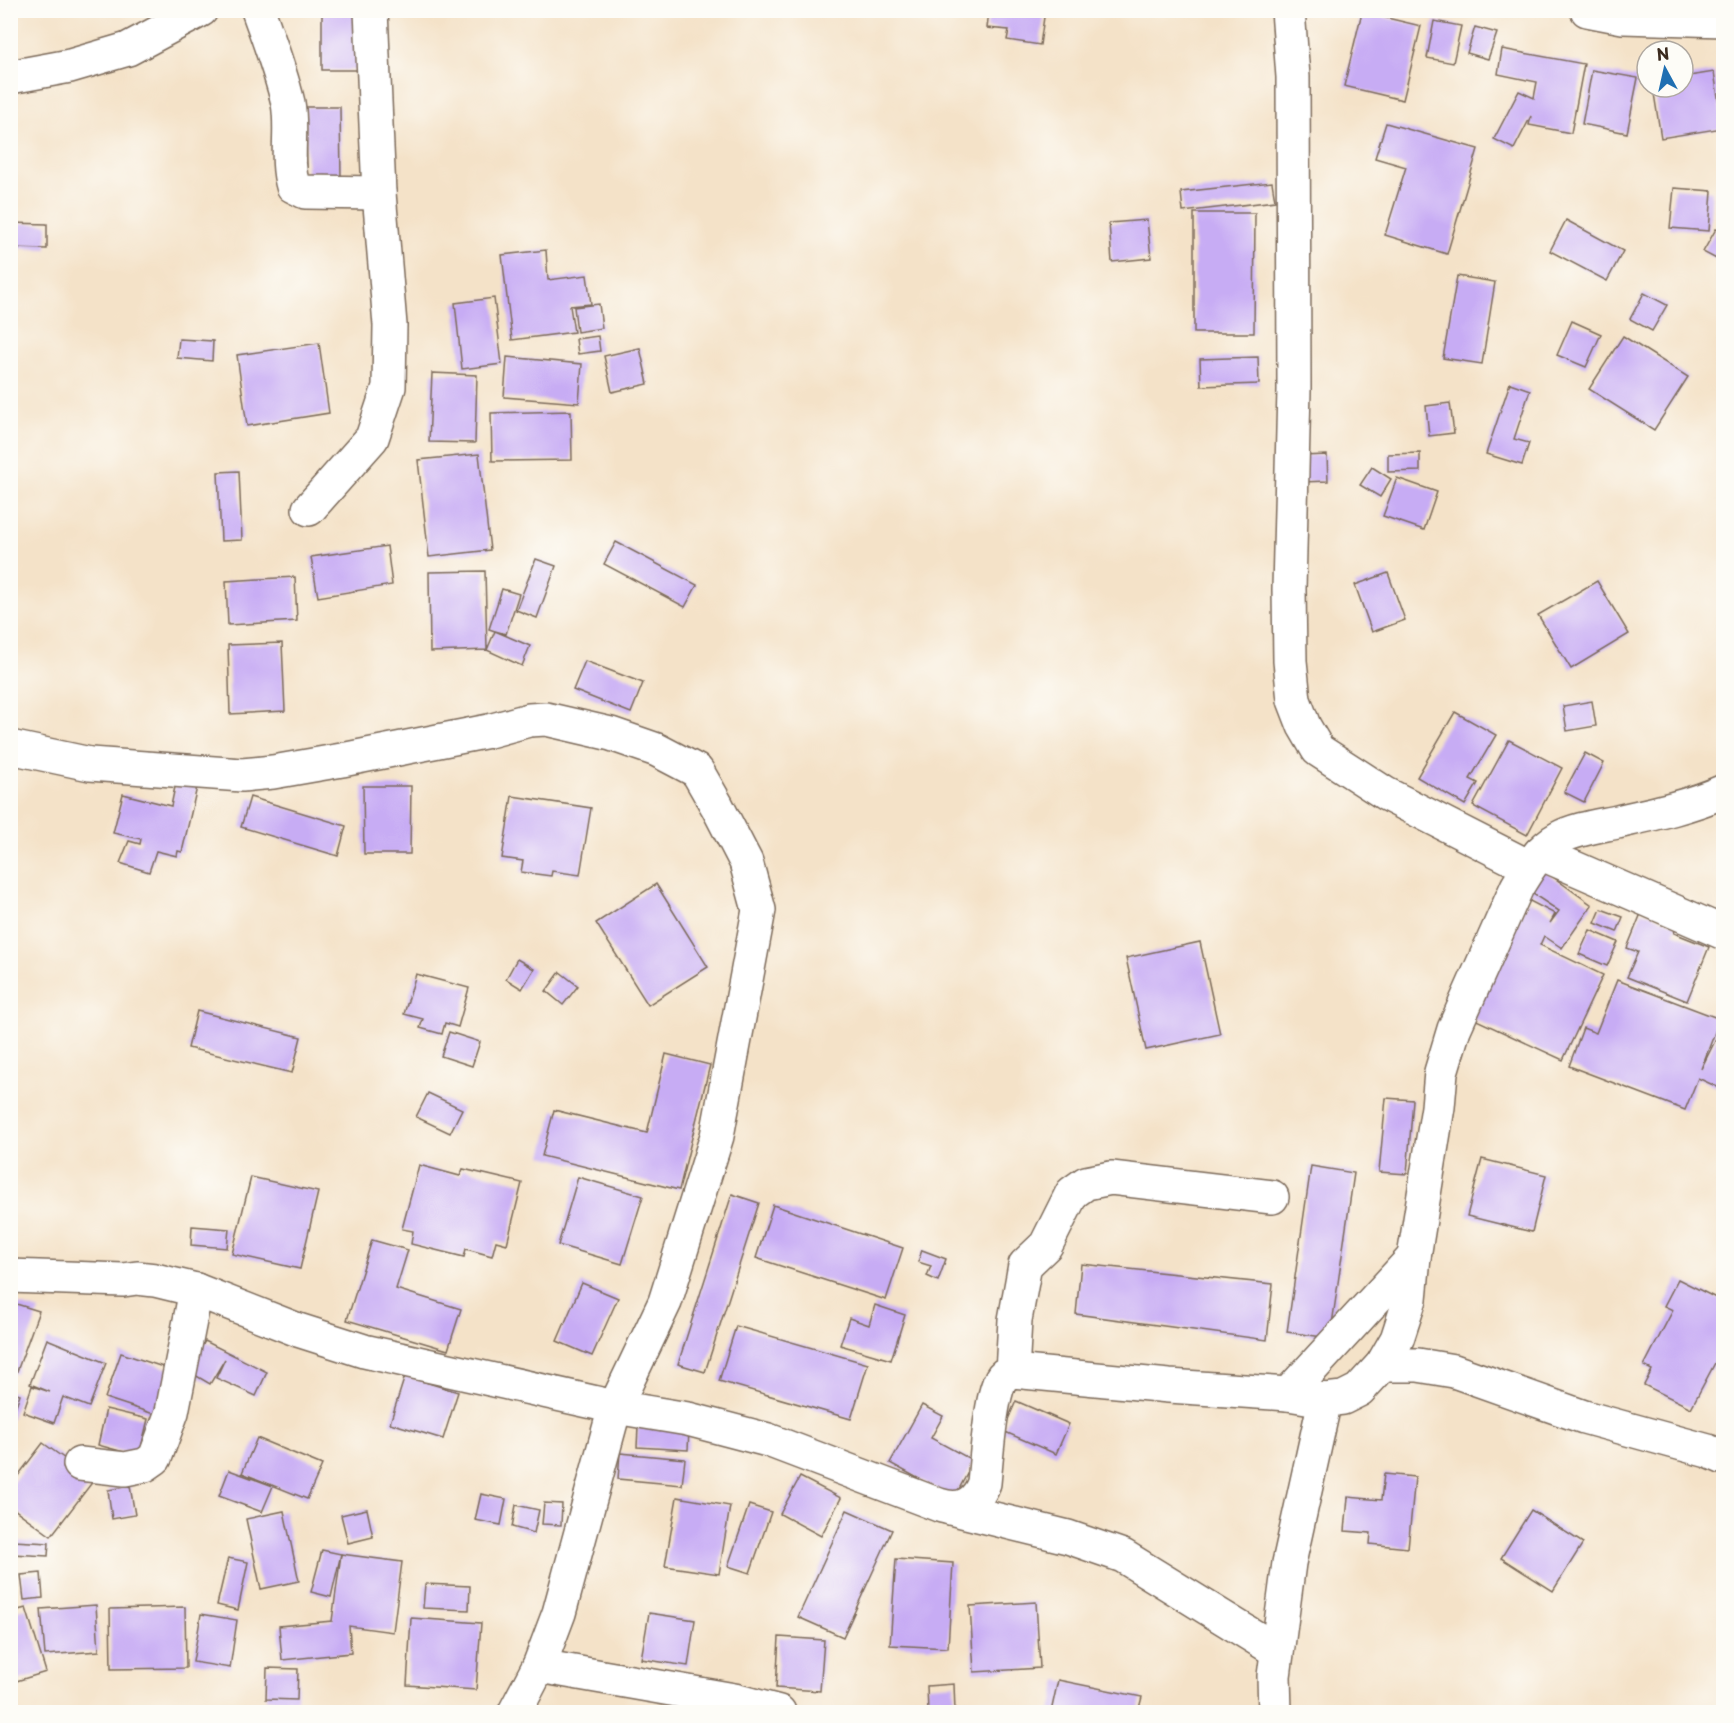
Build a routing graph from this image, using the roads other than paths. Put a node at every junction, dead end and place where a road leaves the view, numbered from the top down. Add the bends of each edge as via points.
1 (201, 10) edge
2 (258, 10) edge
3 (371, 10) edge
4 (1288, 10) edge
5 (1587, 10) edge
6 (1625, 14) edge
7 (1724, 20) edge
8 (10, 77) edge
9 (379, 193) junction
10 (309, 509) dead end
11 (10, 747) edge
12 (1724, 791) edge
13 (1534, 860) junction
14 (1724, 933) edge
15 (1272, 1197) dead end
16 (1414, 1257) junction
17 (10, 1276) edge
18 (196, 1290) junction
19 (1382, 1365) junction
20 (1011, 1372) junction
21 (1288, 1394) junction
22 (1325, 1400) junction
23 (615, 1407) junction
24 (1724, 1458) edge
25 (80, 1464) dead end
26 (950, 1508) junction
27 (1277, 1651) junction
28 (539, 1666) junction
29 (515, 1713) edge
30 (779, 1713) edge
31 (1275, 1713) edge

1 - 8 street via 128,50
2 - 9 street via 288,105 289,173 293,186 306,192
3 - 9 street
4 - 13 street via 1293,77 1294,390 1289,589 1294,700 1318,750 1386,794
5 - 6 street
6 - 7 street
9 - 10 street via 390,325 389,387 372,438
11 - 23 street via 90,764 242,775 342,760 546,719 611,734 657,750 697,771 746,862 759,910 717,1136 665,1302
12 - 13 street via 1580,830 1558,839
13 - 14 street
13 - 16 street via 1517,887 1450,1040 1441,1072
15 - 20 street via 1111,1178 1086,1183 1072,1193 1046,1245 1026,1265 1015,1320
16 - 19 street via 1410,1299 1397,1339
16 - 21 street
17 - 18 street via 137,1278
18 - 23 street via 364,1351
18 - 25 street via 172,1412 155,1458 125,1469
19 - 22 street via 1359,1390 1343,1398
19 - 24 street via 1454,1371 1584,1417
20 - 21 street
20 - 26 street via 1001,1379 993,1407 980,1492 969,1504
21 - 22 street
22 - 27 street via 1289,1563
23 - 26 street via 688,1419 768,1440
23 - 28 street via 559,1613
26 - 27 street via 1068,1537 1123,1556
27 - 31 street
28 - 29 street
28 - 30 street via 734,1700

